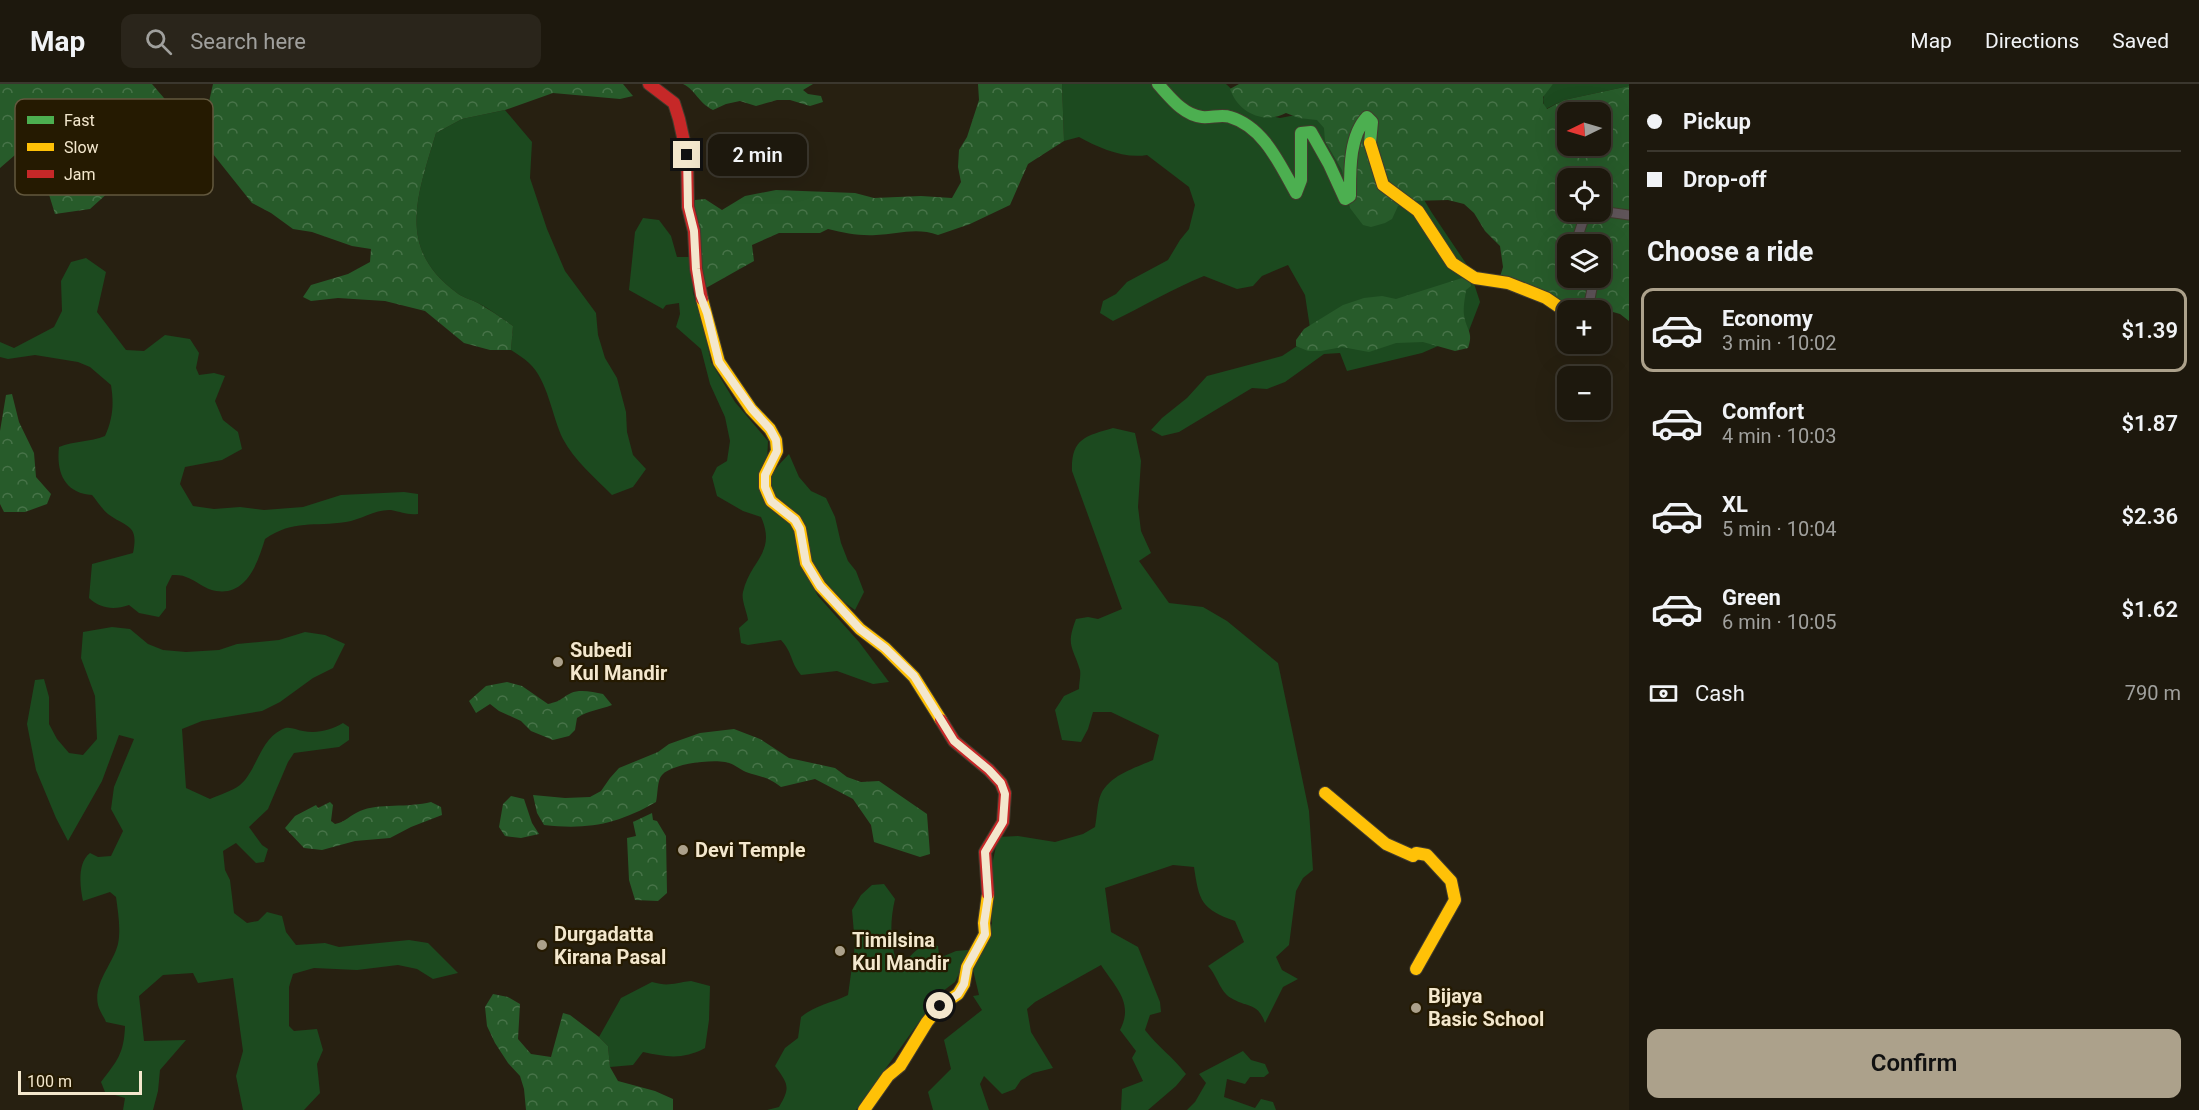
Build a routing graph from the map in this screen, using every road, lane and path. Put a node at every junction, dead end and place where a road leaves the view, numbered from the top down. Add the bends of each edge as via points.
1 (649, 84) edge
2 (1158, 84) edge
3 (1611, 213) edge
4 (1629, 215) edge
5 (1557, 306) edge
6 (1325, 793) dead end
7 (1416, 969) dead end
8 (864, 1110) edge

1 - 8 street via 674,103 679,119 687,155 688,207 700,295 719,362 776,440 777,451 765,475 771,501 795,520 806,563 820,586 860,629 914,676 954,741 989,770 1005,794 1003,822 985,852 985,934 967,967 964,984 927,1022 900,1066
2 - 5 street via 1189,114 1229,116 1251,129 1268,145 1296,193 1300,177 1299,141 1301,134 1311,132 1345,199 1350,196 1353,146 1363,120 1368,117 1372,122 1369,139 1383,185 1418,211 1452,263 1475,278 1508,283
3 - 4 street
6 - 7 street via 1386,844 1413,856 1426,855 1451,881 1455,900

